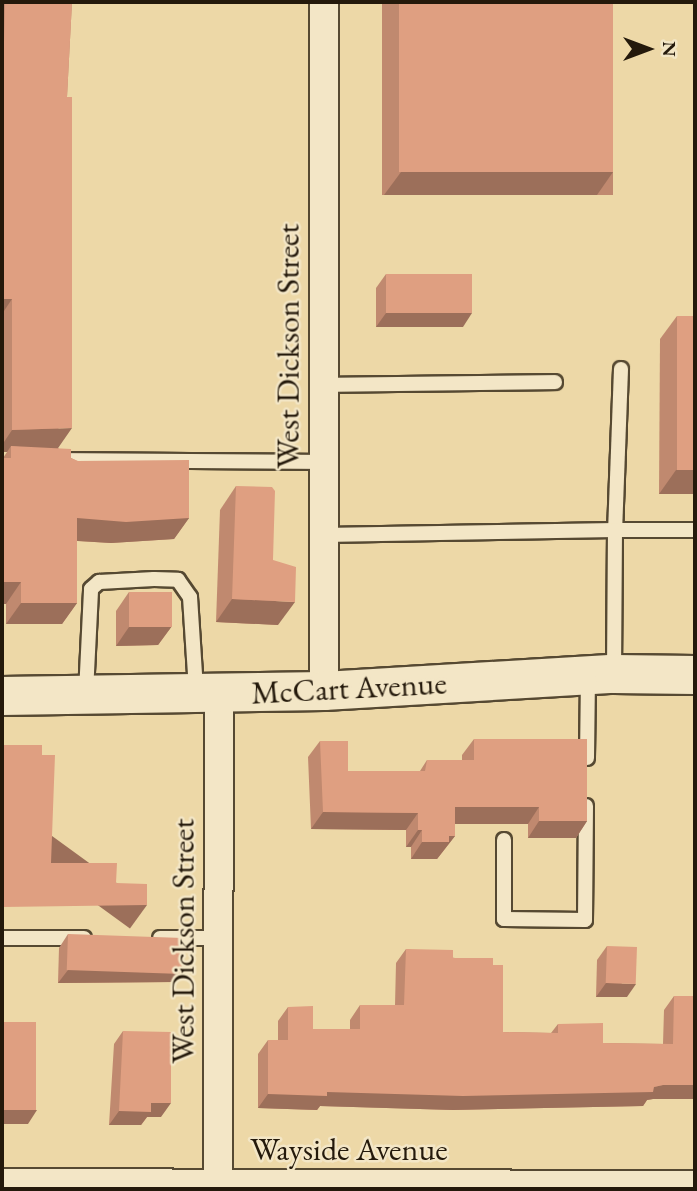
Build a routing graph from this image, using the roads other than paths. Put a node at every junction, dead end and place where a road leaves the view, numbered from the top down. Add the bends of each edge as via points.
1 (324, 2) edge
2 (621, 369) dead end
3 (555, 382) dead end
4 (323, 385) junction
5 (35, 460) edge
6 (323, 462) junction
7 (615, 530) junction
8 (695, 530) edge
9 (323, 535) junction
10 (601, 674) junction
11 (695, 674) edge
12 (324, 691) junction
13 (207, 693) junction
14 (86, 695) junction
15 (2, 696) edge
16 (504, 839) dead end
17 (2, 938) edge
18 (95, 938) edge
19 (149, 938) edge
20 (218, 938) junction
21 (2, 1183) edge
22 (695, 1185) edge
23 (218, 1186) edge

1 - 4 street, West Dickson Street
2 - 7 lane
3 - 4 lane
4 - 6 street, West Dickson Street
5 - 6 lane
6 - 9 street, West Dickson Street
7 - 8 lane
7 - 9 lane
7 - 10 lane
9 - 12 street, West Dickson Street
10 - 11 main road, McCart Avenue
10 - 12 main road, McCart Avenue
10 - 16 lane via 587,777 585,920 504,919
12 - 13 main road, McCart Avenue
13 - 14 main road, McCart Avenue
13 - 14 lane via 190,597 178,580 154,579 99,582 91,589
13 - 20 street, West Dickson Street
14 - 15 main road, McCart Avenue
17 - 18 lane
19 - 20 lane
20 - 23 street, West Dickson Street
21 - 23 street, Wayside Avenue
22 - 23 street, Wayside Avenue

